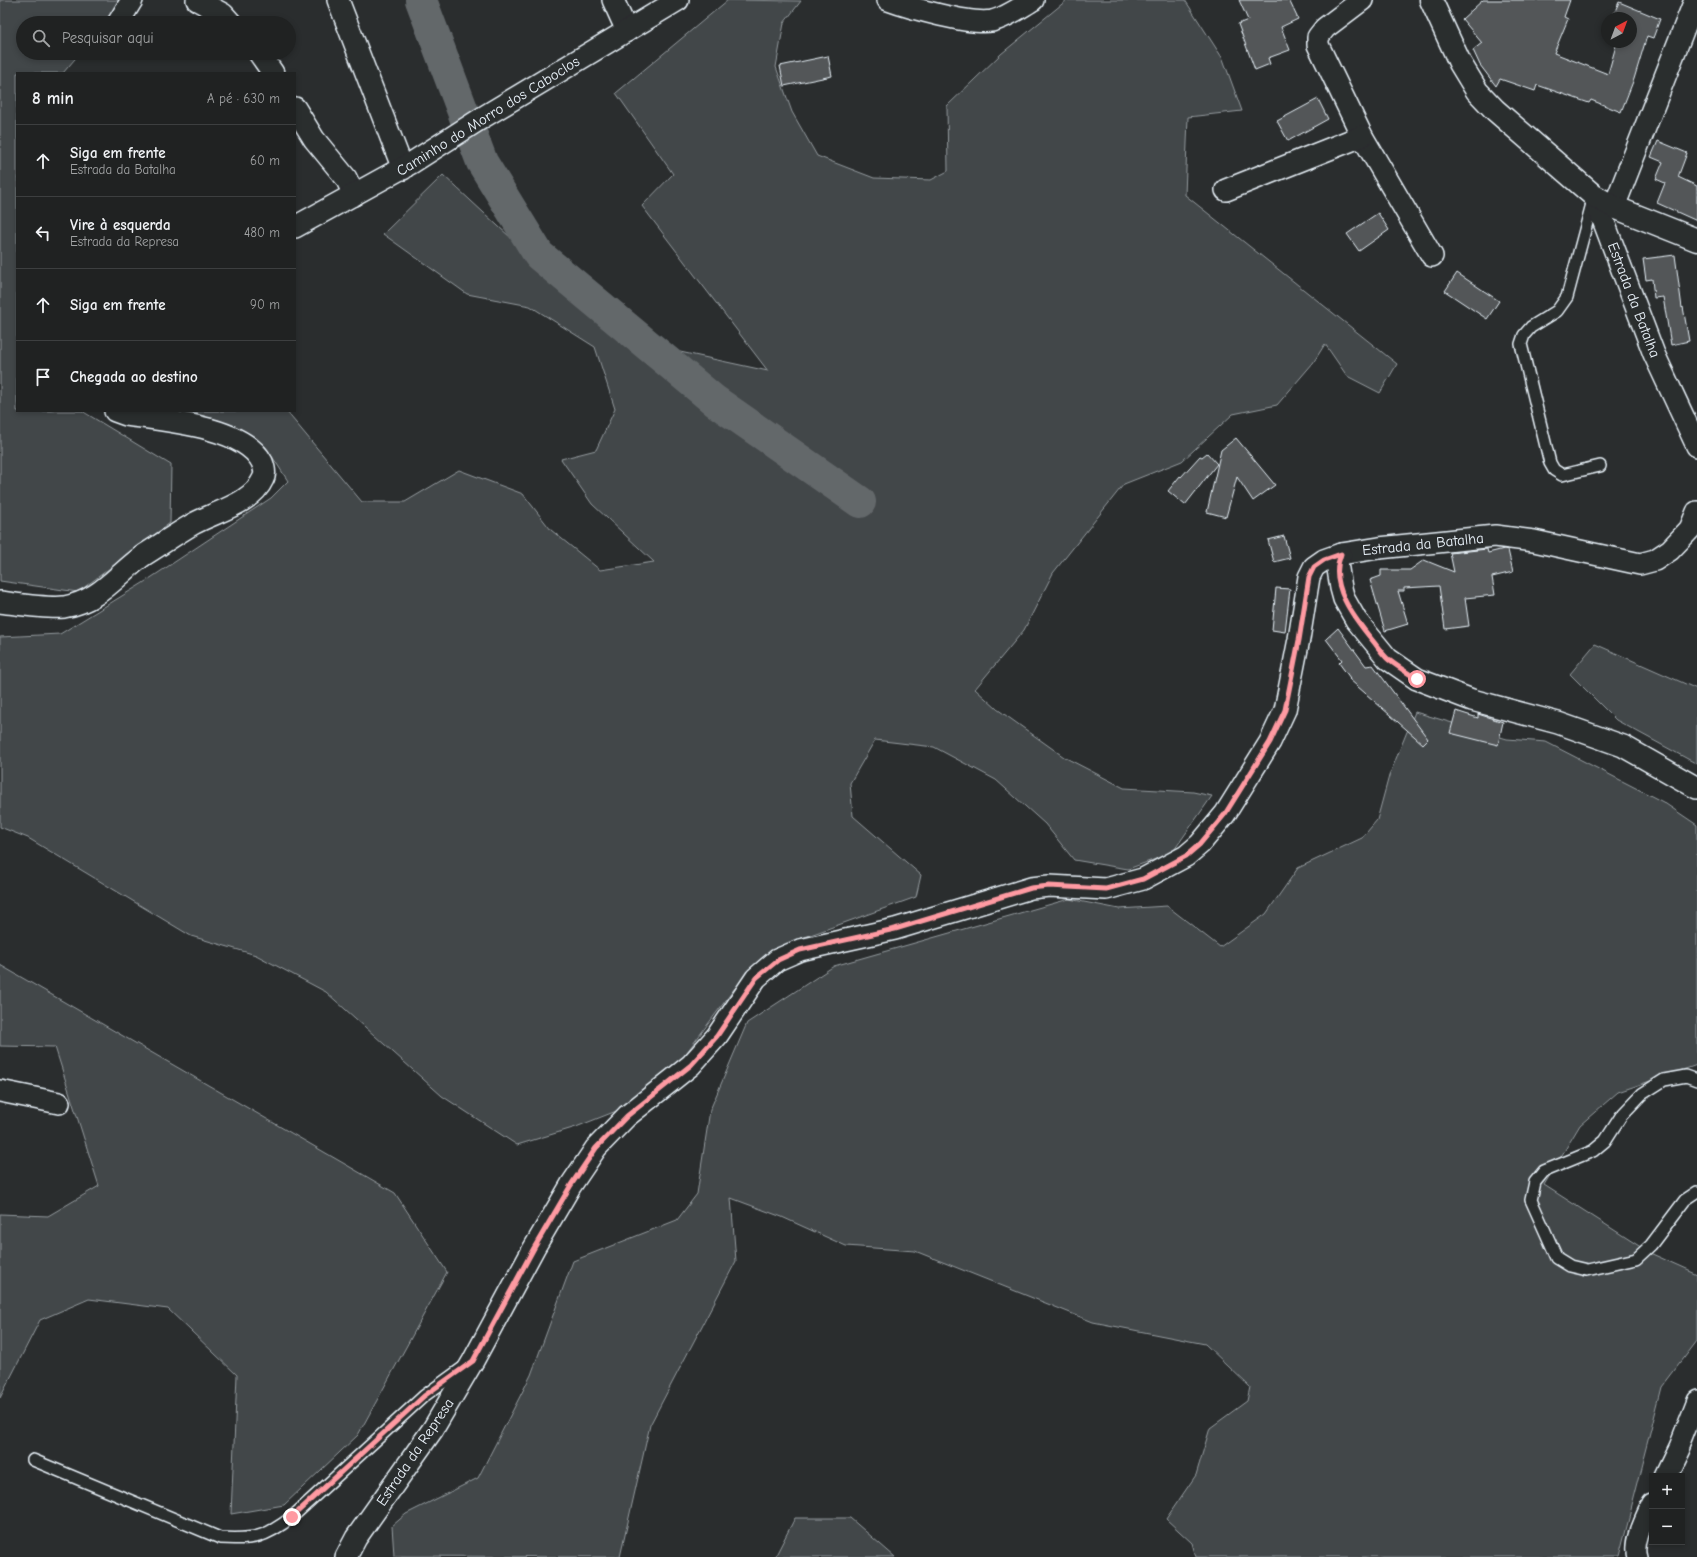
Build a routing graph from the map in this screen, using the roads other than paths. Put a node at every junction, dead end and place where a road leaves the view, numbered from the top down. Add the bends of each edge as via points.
1 (132, 0) edge
2 (197, 0) edge
3 (338, 0) edge
4 (613, 0) edge
5 (678, 0) edge
6 (888, 0) edge
7 (1033, 0) edge
8 (1362, 0) edge
9 (1431, 0) edge
10 (1695, 0) edge
11 (122, 16) edge
12 (225, 16) edge
13 (627, 31) junction
14 (265, 60) edge
15 (272, 72) edge
16 (296, 110) edge
17 (1362, 136) junction
18 (408, 166) junction
19 (1226, 190) dead end
20 (354, 195) junction
21 (1594, 196) junction
22 (1614, 206) junction
23 (296, 226) edge
24 (1697, 240) edge
25 (1432, 256) dead end
26 (1688, 409) edge
27 (118, 412) edge
28 (1697, 446) edge
29 (1600, 466) dead end
30 (1697, 512) edge
31 (1341, 554) junction
32 (0, 602) edge
33 (1697, 788) edge
34 (1697, 1080) edge
35 (0, 1091) edge
36 (59, 1103) dead end
37 (1697, 1192) edge
38 (473, 1361) junction
39 (1697, 1401) edge
40 (33, 1460) dead end
41 (1666, 1473) edge
42 (1650, 1509) edge
43 (346, 1557) edge
44 (1638, 1557) edge

1 - 11 street
2 - 12 street
3 - 18 street
4 - 13 street
5 - 13 street, Caminho do Morro dos Caboclos
6 - 7 street via 968,21 992,21
8 - 17 street via 1325,28 1318,37 1318,45
9 - 21 street, Estrada da Batalha via 1460,63 1477,91 1495,110
10 - 22 street
13 - 18 street, Caminho do Morro dos Caboclos via 485,116
14 - 15 street
16 - 20 street via 314,139 346,178
17 - 19 street
17 - 25 street
18 - 20 street, Caminho do Morro dos Caboclos
20 - 23 street, Caminho do Morro dos Caboclos
21 - 22 street, Estrada da Batalha
21 - 26 street, Estrada da Batalha via 1654,354
21 - 29 lane via 1567,297 1557,311 1531,327 1521,344 1550,463 1554,470 1562,475
22 - 24 street, Estrada da Batalha
26 - 28 street, Estrada da Batalha
27 - 32 street via 194,424 231,437 248,445 259,457 265,468 264,479 253,492 233,506 194,524 143,556 105,589 86,601 62,607
30 - 31 street, Estrada da Batalha via 1690,529 1670,550 1655,560 1640,564 1534,541 1495,536
31 - 33 street, Estrada da Batalha via 1337,564 1341,588 1356,620 1388,659 1417,679 1472,700 1558,723 1623,746
31 - 38 street, Estrada da Represa via 1314,567 1309,577 1285,710 1270,742 1225,814 1200,844 1186,856 1143,879 1106,889 1049,886 1031,888 895,929 800,950 778,960 756,978 717,1036 691,1065 627,1116 596,1148 534,1248
34 - 37 lane via 1686,1076 1664,1080 1642,1094 1621,1116 1605,1141 1593,1150 1544,1171 1535,1182 1531,1200 1557,1258 1570,1266 1587,1270 1636,1259 1651,1245 1685,1200
35 - 36 street
38 - 40 lane via 424,1396 292,1517 275,1530 259,1537 220,1538
38 - 43 street, Estrada da Represa via 433,1429 356,1538
39 - 41 street
42 - 44 street via 1636,1550

